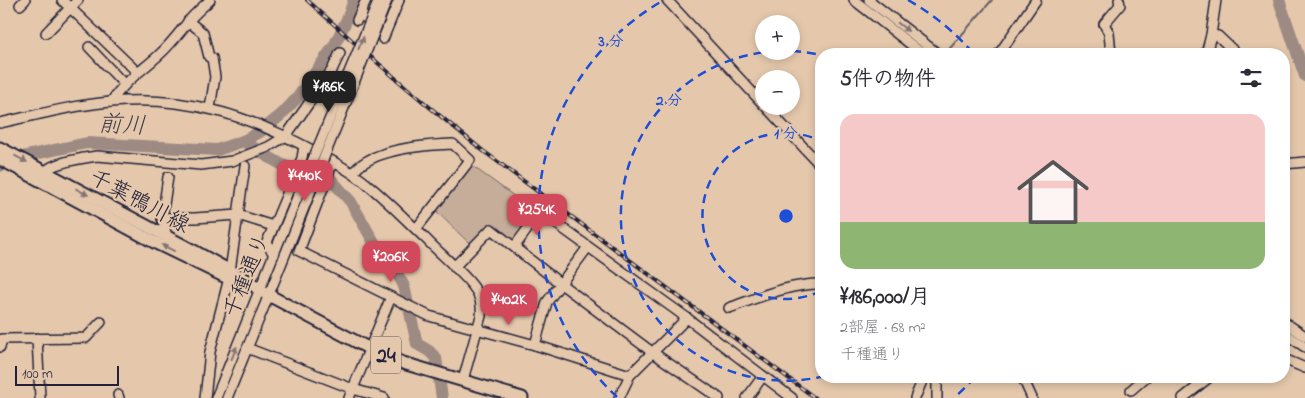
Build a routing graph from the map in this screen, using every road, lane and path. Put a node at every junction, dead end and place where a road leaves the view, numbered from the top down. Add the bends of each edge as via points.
1 (62, 0) edge
2 (78, 0) edge
3 (210, 0) edge
4 (366, 0) edge
5 (378, 0) edge
6 (387, 0) edge
7 (399, 0) edge
8 (667, 0) edge
9 (854, 0) edge
10 (869, 0) edge
11 (1036, 0) edge
12 (1119, 0) edge
13 (1216, 0) edge
14 (70, 8) junction
15 (188, 21) junction
16 (46, 33) dead end
17 (1211, 35) junction
18 (89, 47) dead end
19 (915, 48) edge
20 (930, 48) edge
21 (1004, 48) edge
22 (1111, 48) edge
23 (1208, 48) edge
24 (1229, 48) edge
25 (340, 53) dead end
26 (137, 72) junction
27 (124, 84) junction
28 (755, 96) edge
29 (111, 102) junction
30 (210, 108) junction
31 (773, 115) edge
32 (0, 123) edge
33 (286, 136) junction
34 (304, 146) junction
35 (1, 152) edge
36 (815, 160) edge
37 (334, 162) junction
38 (1305, 162) edge
39 (1290, 163) edge
40 (245, 166) dead end
41 (42, 170) junction
42 (352, 174) junction
43 (168, 176) dead end
44 (238, 215) junction
45 (162, 218) junction
46 (273, 226) junction
47 (416, 229) junction
48 (167, 237) junction
49 (515, 246) junction
50 (588, 247) junction
51 (274, 255) junction
52 (454, 266) junction
53 (230, 275) junction
54 (561, 284) junction
55 (815, 284) edge
56 (264, 292) junction
57 (391, 297) junction
58 (729, 308) dead end
59 (687, 318) junction
60 (101, 322) dead end
61 (1290, 326) edge
62 (477, 330) junction
63 (1305, 336) edge
64 (1290, 337) edge
65 (37, 338) junction
66 (535, 345) junction
67 (0, 347) edge
68 (1305, 347) edge
69 (247, 348) junction
70 (370, 349) junction
71 (652, 352) junction
72 (1290, 362) edge
73 (1305, 368) edge
74 (630, 375) junction
75 (763, 376) junction
76 (463, 380) junction
77 (921, 383) edge
78 (935, 383) edge
79 (1025, 383) edge
80 (1139, 383) edge
81 (1202, 383) edge
82 (353, 389) junction
83 (1131, 390) dead end
84 (509, 396) edge
85 (40, 398) edge
86 (205, 398) edge
87 (216, 398) edge
88 (227, 398) edge
89 (349, 398) edge
90 (384, 398) edge
91 (522, 398) edge
92 (619, 398) edge
93 (719, 398) edge
94 (747, 398) edge
95 (792, 398) edge
96 (915, 398) edge
97 (937, 398) edge
98 (1032, 398) edge
99 (1183, 398) edge

1 - 14 street
2 - 14 street
3 - 15 street
4 - 7 street via 359,17 384,37
51 -> 5 street, 千種通り, bridge
6 - 56 street, 千種通り, bridge via 293,235
8 - 28 street
9 - 19 street
10 -> 20 street
11 - 21 street
12 - 22 street via 1120,5 1104,22
13 - 17 street
14 - 16 street
14 - 26 street
15 - 26 street via 159,54
15 - 30 street via 203,33 212,58 215,78
17 - 23 street
17 - 24 street via 1218,36
18 - 27 street
25 - 33 street via 332,70
26 - 27 street
27 - 29 street
29 - 30 street via 155,102
29 - 32 street
30 - 33 street
31 - 36 street
33 - 34 street
33 - 41 street via 232,161 201,165 97,156
34 - 37 street
34 - 46 street
35 -> 41 main road, 千葉鴨川線 / 24
53 -> 35 main road, 千葉鴨川線 / 24 via 154,242 25,172
37 - 42 street
37 - 57 street via 299,251
38 - 39 street
40 - 44 street
41 -> 48 main road, 千葉鴨川線 / 24
42 - 47 street
42 - 47 street via 358,165 372,158 415,147 452,144 470,160
43 - 45 street
44 - 45 street
44 - 46 street
44 - 53 street
45 - 48 street
46 - 51 street via 267,242
47 - 52 street
48 - 53 main road, 千葉鴨川線 / 24
49 - 50 street via 540,212
49 - 52 street via 491,229
49 - 54 street
50 - 54 street
50 - 59 street
51 - 56 street, 千種通り
52 - 62 street via 474,287 480,300 481,316
53 - 56 main road, 千葉鴨川線 / 24 via 247,288
53 - 86 street via 210,352
54 - 66 street via 547,302
54 - 71 street
55 - 58 street via 789,286
56 - 69 street, 千種通り
56 - 70 main road, 千葉鴨川線 / 24
87 -> 56 street, 千種通り
57 - 62 street via 429,316
57 - 70 street
59 - 71 street
59 - 75 street
60 - 65 street via 86,338
61 - 63 street
62 - 66 street
62 - 76 street
64 - 68 street
65 - 67 street via 2,339
65 - 85 street
66 - 74 street
69 - 82 street
69 - 88 street, 千種通り
70 - 76 main road, 千葉鴨川線 / 24
70 - 82 street
71 - 74 street
71 - 93 street
72 - 73 street
74 - 92 street
75 - 94 street
75 - 95 street
76 - 84 main road, 千葉鴨川線 / 24
77 - 96 street
78 - 97 street
79 - 98 street
80 - 83 street
81 - 99 street
82 - 89 street
82 - 90 street
84 - 91 main road, 千葉鴨川線 / 24

